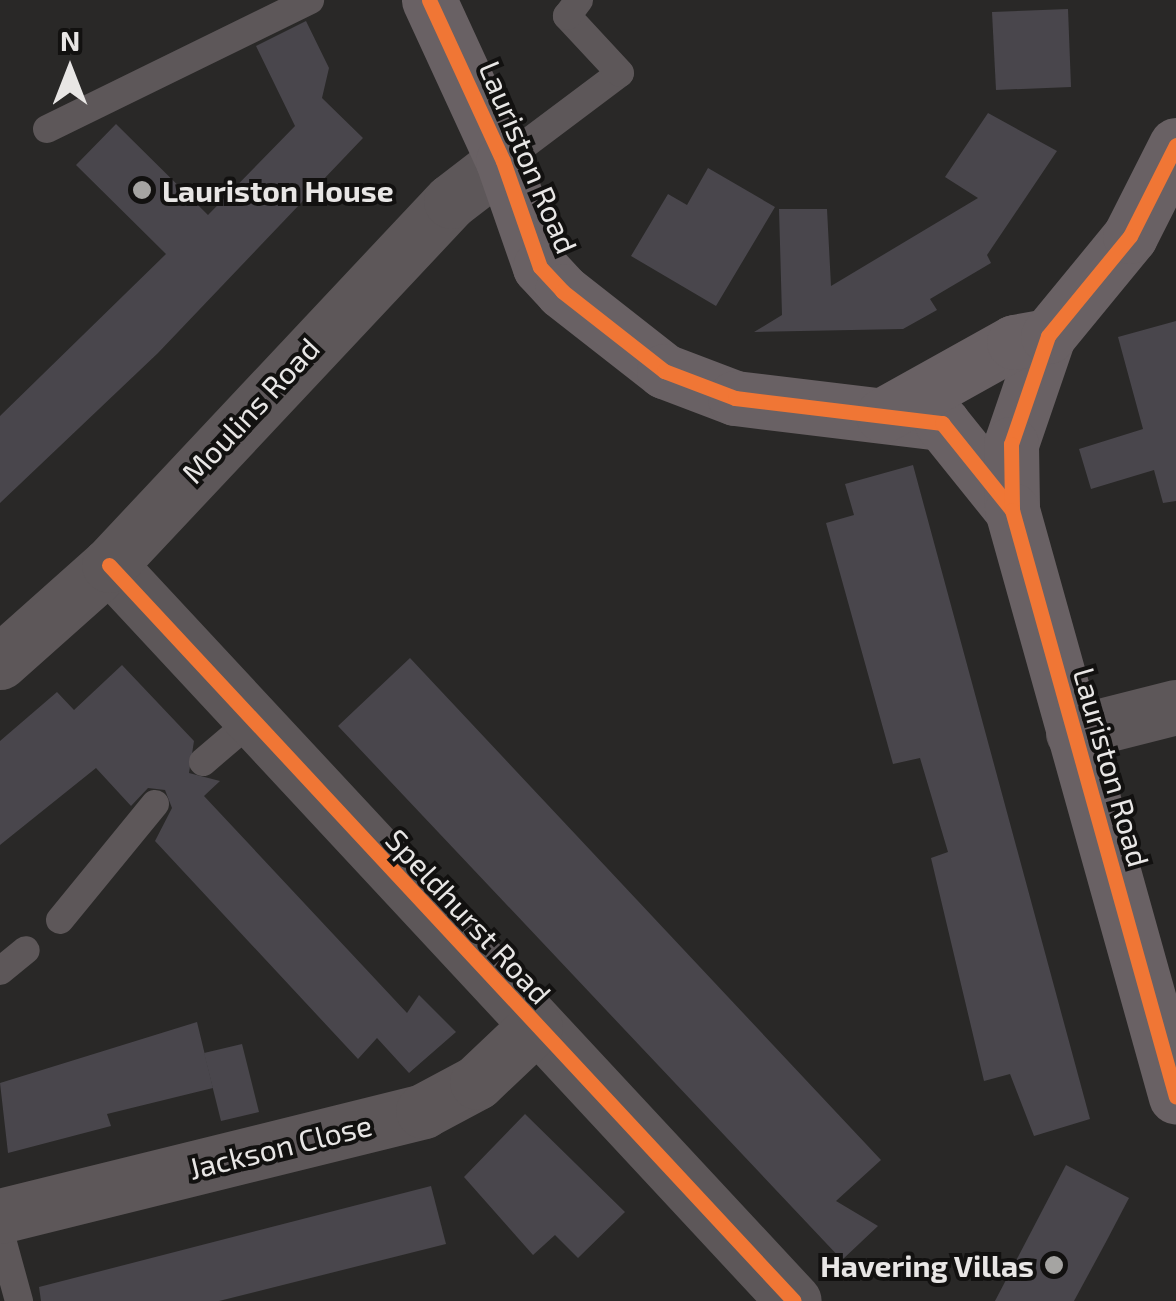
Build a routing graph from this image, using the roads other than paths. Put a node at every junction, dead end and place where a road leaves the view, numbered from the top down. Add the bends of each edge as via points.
1 (310, 0) edge
2 (428, 0) edge
3 (579, 0) edge
4 (47, 128) dead end
5 (1176, 145) edge
6 (504, 161) junction
7 (1048, 336) junction
8 (883, 415) junction
9 (1012, 510) junction
10 (108, 564) junction
11 (0, 662) edge
12 (1176, 707) edge
13 (252, 722) junction
14 (1073, 734) junction
15 (203, 762) dead end
16 (155, 804) dead end
17 (60, 920) dead end
18 (26, 950) dead end
19 (0, 971) edge
20 (534, 1027) junction
21 (1176, 1097) edge
22 (0, 1216) edge
23 (0, 1232) edge
24 (19, 1301) edge
25 (794, 1301) edge

1 - 4 lane
2 - 6 street, Lauriston Road
3 - 6 lane via 568,16 620,72
5 - 7 street via 1130,236
6 - 8 street, Lauriston Road via 540,267 664,371 734,398
6 - 10 street, Moulins Road via 451,201 305,348
7 - 8 street via 1014,342
7 - 9 street, Lauriston Road via 1011,444
8 - 9 street, Lauriston Road via 942,423
9 - 14 street, Lauriston Road
10 - 11 street, Moulins Road
10 - 13 street, Speldhurst Road
12 - 14 street
13 - 15 lane
13 - 20 street, Speldhurst Road
14 - 21 street, Lauriston Road
16 - 17 lane
18 - 19 lane
20 - 22 street, Jackson Close via 476,1082 423,1111
20 - 25 street, Speldhurst Road
23 - 24 lane

